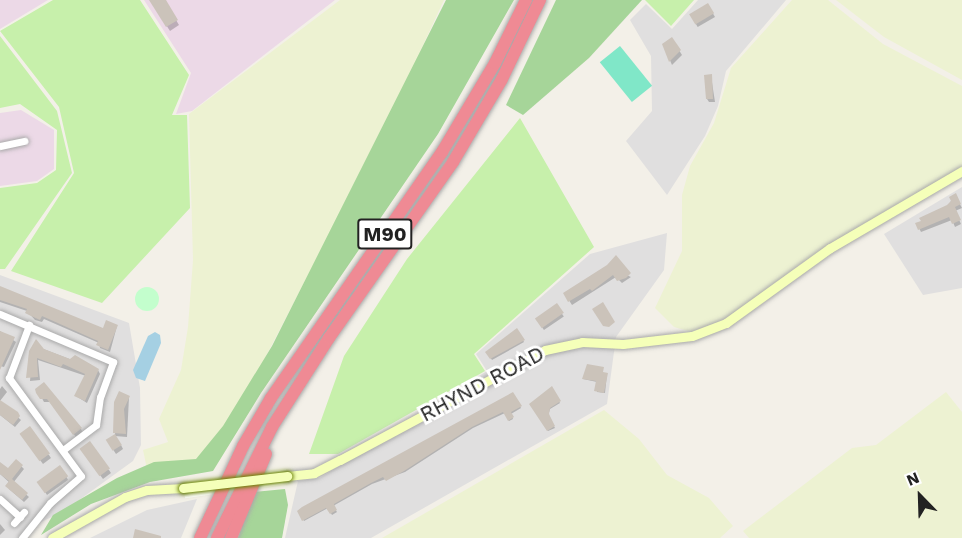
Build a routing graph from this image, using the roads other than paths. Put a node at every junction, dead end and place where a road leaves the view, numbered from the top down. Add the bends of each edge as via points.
1 (526, 0) edge
2 (540, 0) edge
3 (24, 141) dead end
4 (0, 146) edge
5 (962, 171) edge
6 (0, 314) edge
7 (28, 325) junction
8 (304, 375) junction
9 (63, 450) junction
10 (0, 499) edge
11 (19, 517) dead end
12 (200, 537) edge
13 (22, 538) edge
14 (52, 538) edge
15 (218, 538) edge
16 (231, 538) edge

1 - 12 highway, M90 via 442,152 271,398
2 - 8 highway, M90 via 453,162
3 - 4 street
5 - 14 street, RHYND ROAD, bridge via 830,248 726,323 692,336 623,344 582,342 544,350 314,473 147,490 125,497
6 - 7 street
7 - 9 street via 9,378
7 - 9 street via 114,362 100,397 96,425
8 - 15 highway, M90 via 249,468
8 - 16 highway, M90
9 - 13 street via 80,479 50,503
10 - 11 street

